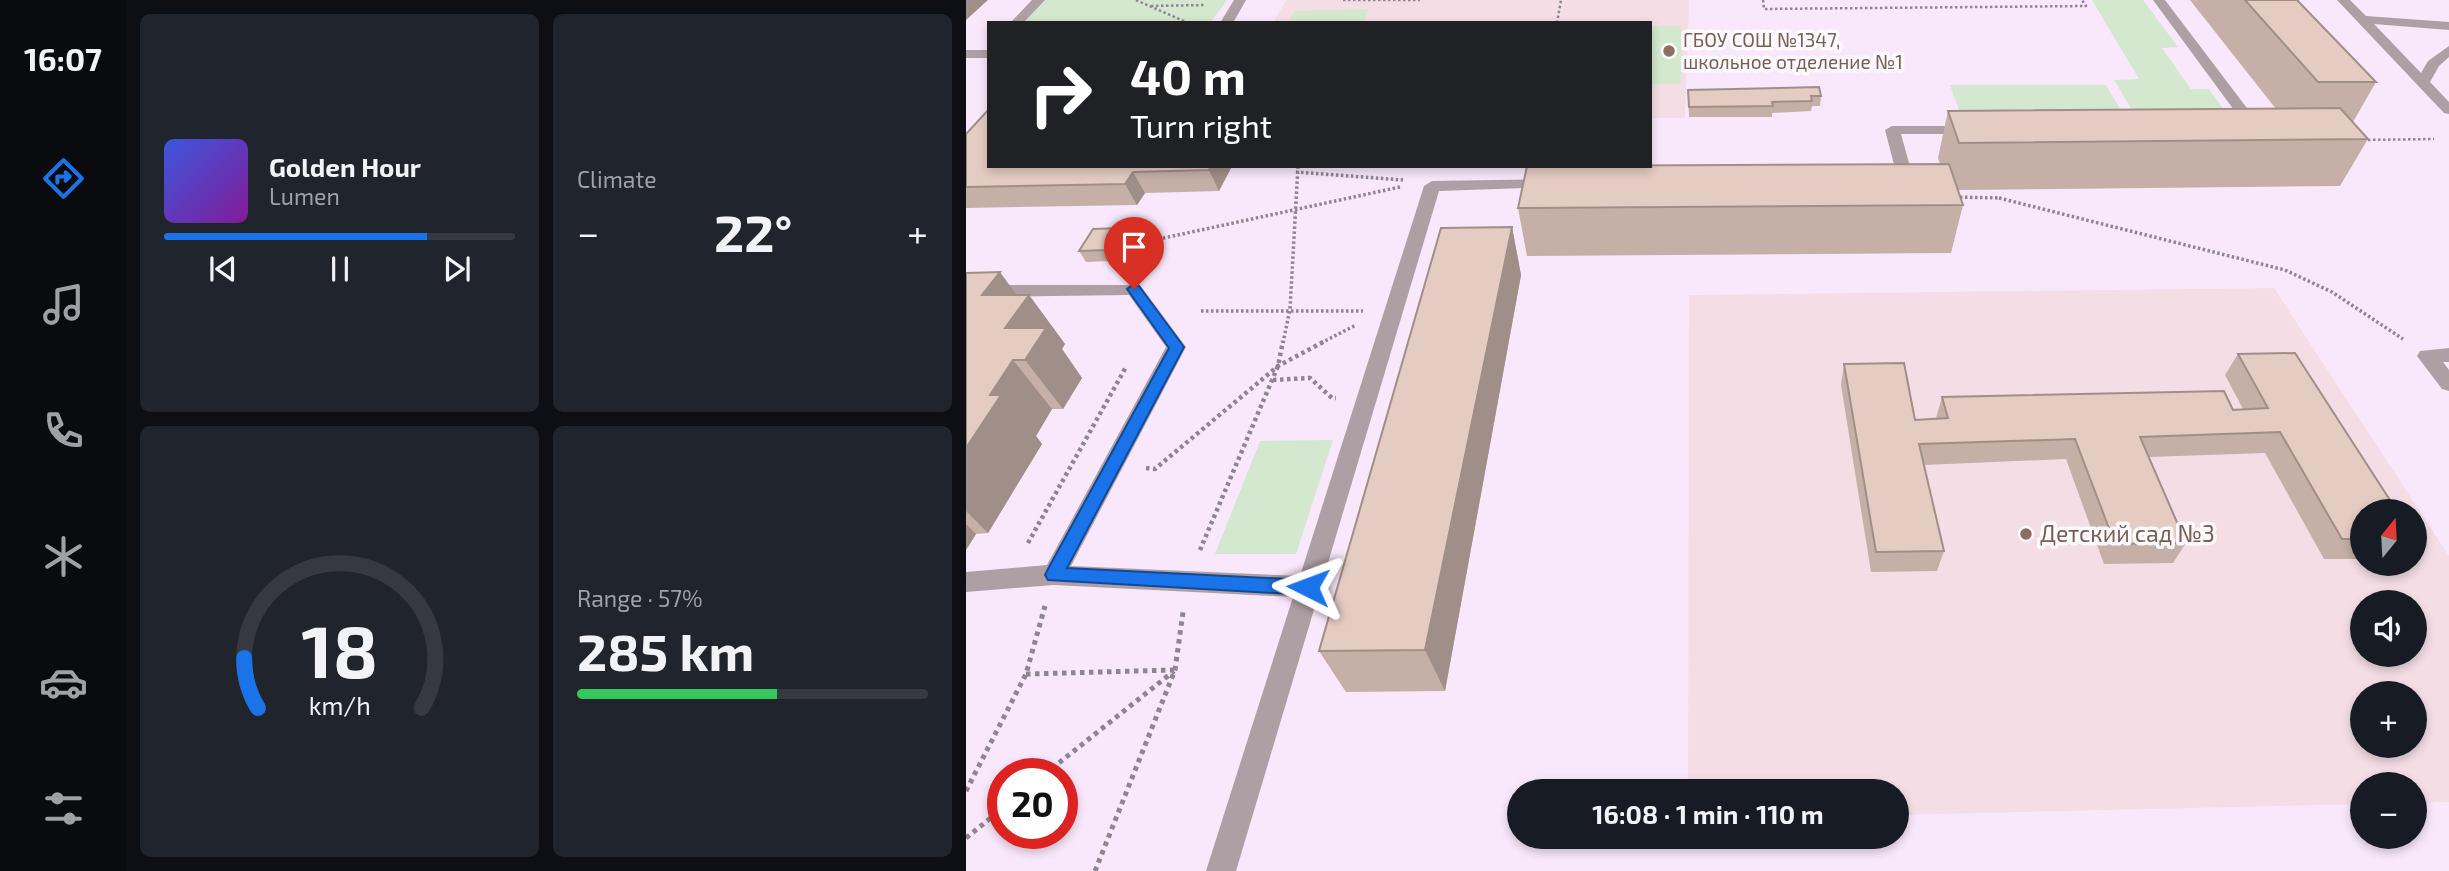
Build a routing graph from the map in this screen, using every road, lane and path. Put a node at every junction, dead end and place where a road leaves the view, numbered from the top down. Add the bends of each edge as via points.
1 (1039, 0) edge
2 (1136, 0) edge
3 (1343, 0) edge
4 (1420, 0) edge
5 (1561, 0) edge
6 (1763, 0) edge
7 (2082, 0) edge
8 (2159, 0) edge
9 (2343, 0) edge
10 (1239, 2) edge
11 (1151, 6) junction
12 (2365, 20) junction
13 (1018, 21) edge
14 (1184, 21) edge
15 (1227, 21) edge
16 (1557, 21) edge
17 (2449, 26) edge
18 (2449, 50) edge
19 (987, 52) edge
20 (966, 54) edge
21 (2423, 82) junction
22 (2449, 110) edge
23 (2227, 127) edge
24 (1990, 129) edge
25 (2434, 139) dead end
26 (2353, 140) edge
27 (1297, 169) edge
28 (1879, 181) edge
29 (1428, 184) junction
30 (1573, 184) edge
31 (1945, 196) edge
32 (1295, 209) junction
33 (1111, 289) junction
34 (966, 291) edge
35 (1290, 309) junction
36 (1201, 311) dead end
37 (1387, 311) junction
38 (2427, 355) junction
39 (2449, 355) edge
40 (1128, 363) dead end
41 (1278, 366) junction
42 (1273, 380) junction
43 (2449, 384) edge
44 (1332, 398) dead end
45 (1135, 468) dead end
46 (1028, 544) dead end
47 (1054, 575) junction
48 (966, 582) edge
49 (1186, 582) junction
50 (1308, 587) junction
51 (1175, 670) junction
52 (1026, 674) junction
53 (1065, 758) edge
54 (966, 791) edge
55 (987, 821) edge
56 (966, 838) edge
57 (1095, 871) edge
58 (1221, 871) edge

1 - 13 street
2 - 11 path
3 - 4 path
5 - 16 path
6 - 7 path via 1764,9 2086,6
8 - 23 street via 2255,127
9 - 12 street
10 - 11 path
10 - 15 street
11 - 14 path
12 - 17 street
12 - 21 street
18 - 21 street via 2432,64
19 - 20 street
21 - 22 street
24 - 28 street via 1892,130 1906,181
25 - 26 path
27 - 29 path
27 - 32 path
29 - 30 street
29 - 32 path
29 - 37 street
31 - 38 path via 2000,198 2254,261 2312,280
32 - 33 path via 1136,244
32 - 35 path
33 - 34 street
33 - 47 street via 1134,289 1176,347
35 - 36 path
35 - 37 path
35 - 41 path
37 - 41 path
37 - 50 street
38 - 39 street
38 - 43 street
40 - 46 path
41 - 42 path
41 - 45 path via 1155,469
42 - 44 path via 1310,378
42 - 49 path
47 - 48 street
47 - 49 street
47 - 52 path
49 - 50 street
49 - 51 path
50 - 58 street
51 - 52 path
51 - 53 path
51 - 57 path
52 - 54 path
55 - 56 path

